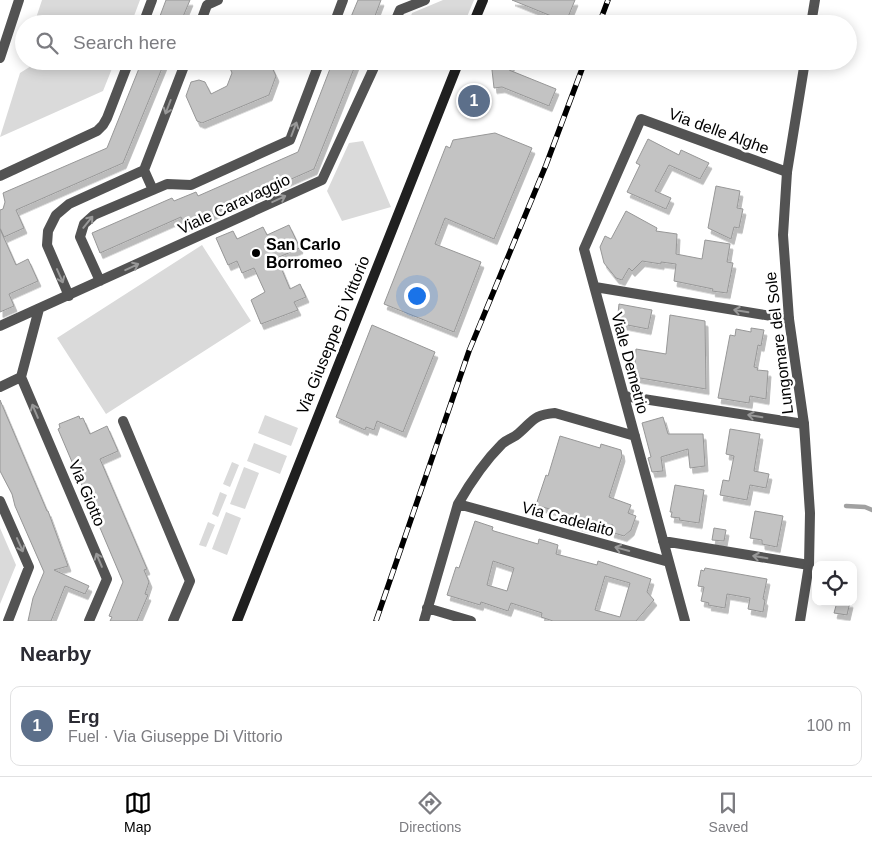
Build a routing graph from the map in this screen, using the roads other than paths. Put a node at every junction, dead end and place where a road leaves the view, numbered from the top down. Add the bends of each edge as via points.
1 (19, 0) edge
2 (152, 0) edge
3 (218, 0) edge
4 (343, 0) edge
5 (425, 0) edge
6 (483, 0) edge
7 (815, 0) edge
8 (146, 15) edge
9 (203, 15) edge
10 (337, 15) edge
11 (398, 15) edge
12 (477, 15) edge
13 (812, 15) edge
14 (0, 58) edge
15 (126, 70) edge
16 (183, 70) edge
17 (317, 70) edge
18 (373, 70) edge
19 (454, 70) edge
20 (804, 70) edge
21 (641, 119) joint
22 (144, 170) junction
23 (787, 172) junction
24 (0, 176) edge
25 (152, 190) junction
26 (100, 282) junction
27 (595, 287) junction
28 (69, 296) junction
29 (39, 309) junction
30 (789, 320) junction
31 (0, 326) edge
32 (21, 378) junction
33 (0, 387) edge
34 (624, 396) junction
35 (123, 421) dead end
36 (804, 424) junction
37 (635, 436) junction
38 (0, 501) edge
39 (458, 504) junction
40 (664, 541) junction
41 (669, 562) junction
42 (808, 565) junction
43 (427, 608) junction
44 (8, 621) edge
45 (89, 621) edge
46 (173, 621) edge
47 (237, 621) edge
48 (424, 621) edge
49 (471, 621) edge
50 (685, 621) edge
51 (800, 621) edge

1 - 14 street
2 - 8 street
3 - 9 street via 207,5
4 - 10 street
5 - 11 street via 400,10
6 - 12 main road
7 - 13 street
15 - 24 street via 107,118 97,131
16 -> 22 street
25 -> 17 street via 167,184 191,185 290,140
26 -> 18 street, Viale Caravaggio via 322,180
19 - 47 main road, Via Giuseppe Di Vittorio
20 - 23 street, Lungomare del Sole
21 - 23 street, Via delle Alghe
21 - 27 street, Viale Demetrio via 584,250
22 - 25 street
22 -> 28 street via 69,204 56,215 48,231 47,245
23 - 30 street, Lungomare del Sole via 783,235
26 -> 25 street via 80,237 84,224 94,215
26 - 28 street, Viale Caravaggio
30 -> 27 street
27 - 34 street, Viale Demetrio
28 - 29 street, Viale Caravaggio
29 - 31 street, Viale Caravaggio
29 - 32 street
30 - 36 street, Lungomare del Sole
32 - 33 street
45 -> 32 street, Via Giotto via 107,579
36 -> 34 street
34 - 37 street, Viale Demetrio
35 - 46 street via 190,581
36 - 42 street, Lungomare del Sole via 810,513
37 - 39 street via 555,413 542,414 504,442
37 - 40 street, Viale Demetrio
38 -> 44 street via 29,567
41 -> 39 street, Via Cadelaito
39 - 43 street
40 - 41 street, Viale Demetrio
42 -> 40 street
41 - 50 street, Viale Demetrio
42 - 51 street, Lungomare del Sole
43 - 48 street
43 - 49 street

